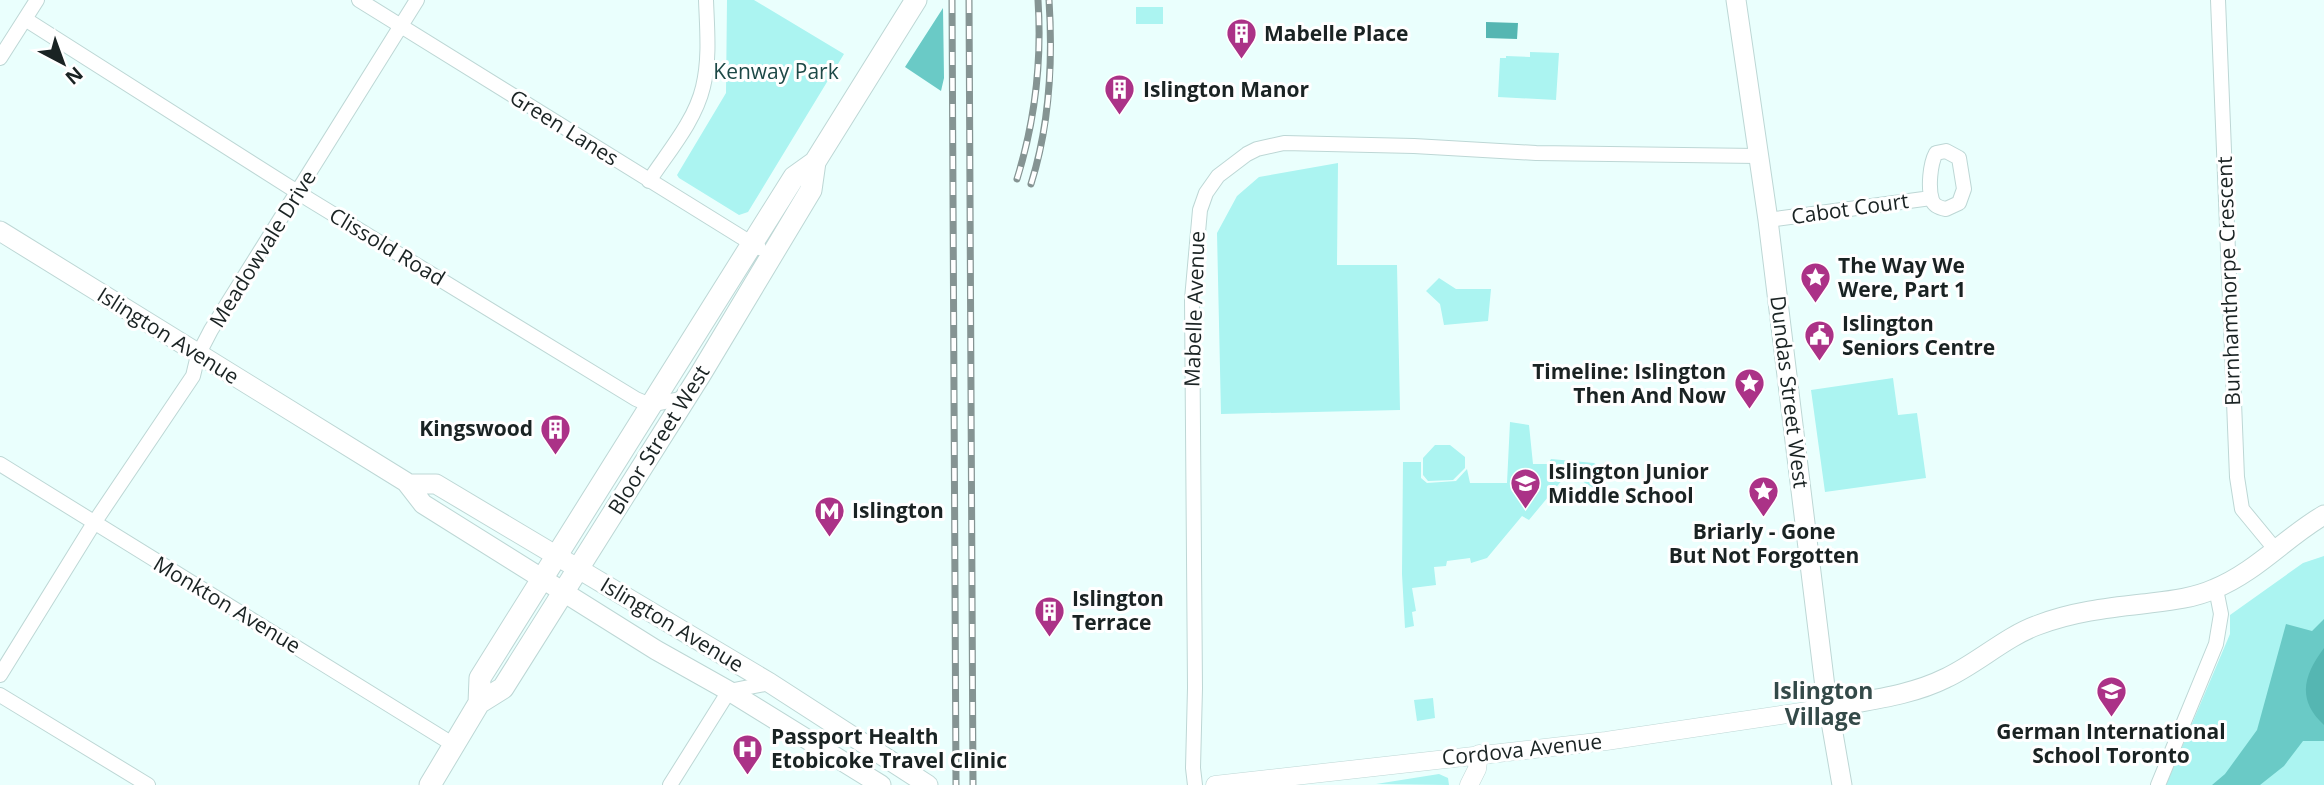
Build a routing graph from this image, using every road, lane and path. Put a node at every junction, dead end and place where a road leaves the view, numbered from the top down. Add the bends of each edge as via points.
1 (37, 0) edge
2 (359, 0) edge
3 (417, 0) edge
4 (706, 0) edge
5 (916, 0) edge
6 (1736, 0) edge
7 (2218, 0) edge
8 (25, 19) junction
9 (400, 26) junction
10 (0, 58) edge
11 (1757, 156) junction
12 (815, 162) junction
13 (649, 181) junction
14 (299, 192) junction
15 (1931, 198) dead end
16 (1768, 220) junction
17 (0, 231) edge
18 (752, 244) junction
19 (771, 256) junction
20 (198, 355) junction
21 (685, 398) junction
22 (650, 405) junction
23 (0, 464) edge
24 (409, 484) junction
25 (2324, 515) edge
26 (94, 523) junction
27 (2275, 550) junction
28 (555, 557) junction
29 (578, 569) junction
30 (542, 578) junction
31 (2216, 589) junction
32 (564, 591) junction
33 (672, 627) junction
34 (656, 650) junction
35 (0, 675) edge
36 (770, 683) junction
37 (729, 691) junction
38 (0, 695) edge
39 (479, 703) junction
40 (1829, 708) junction
41 (454, 745) junction
42 (1479, 754) junction
43 (148, 785) edge
44 (430, 785) edge
45 (670, 785) edge
46 (881, 785) edge
47 (928, 785) edge
48 (1195, 785) edge
49 (1215, 785) edge
50 (1469, 785) edge
51 (1842, 785) edge
52 (2158, 785) edge

1 - 8 street
2 - 9 street, Green Lanes
3 - 9 street, Meadowvale Drive
4 - 13 street via 703,87
5 - 12 main road, Bloor Street West
6 - 11 main road, Dundas Street West
7 - 27 street, Burnhamthorpe Crescent via 2236,477 2242,509
8 - 10 street
8 - 14 street, Clissold Road
9 - 13 street, Green Lanes
9 - 14 street, Meadowvale Drive
11 - 16 main road, Dundas Street West
11 - 48 street, Mabelle Avenue via 1283,143 1247,154 1218,176 1200,210 1192,299
12 - 18 main road, Bloor Street West via 794,177
12 - 19 main road, Bloor Street West via 811,190
13 - 18 street, Green Lanes
14 - 20 street, Meadowvale Drive
14 - 22 street, Clissold Road
15 - 16 street, Cabot Court
16 - 40 main road, Dundas Street West
17 - 20 main road, Islington Avenue
18 - 19 street, Green Lanes
18 - 22 main road, Bloor Street West
19 - 21 main road, Bloor Street West
20 - 24 main road, Islington Avenue
20 - 26 street, Meadowvale Drive via 193,376
21 - 22 street
21 - 29 main road, Bloor Street West
22 - 28 main road, Bloor Street West
23 - 26 street, Monkton Avenue
24 - 28 main road, Islington Avenue via 436,484
24 - 30 main road, Islington Avenue via 423,504
25 - 27 main road
26 - 35 street, Meadowvale Drive
26 - 41 street, Monkton Avenue
27 - 31 main road
28 - 29 main road, Islington Avenue
28 - 30 main road, Bloor Street West
29 - 32 main road, Bloor Street West
29 - 33 main road, Islington Avenue
30 - 32 main road, Islington Avenue
30 - 39 main road, Bloor Street West via 480,678
31 - 40 main road via 2059,618 2025,630 1925,688
31 - 52 street via 2221,614 2216,644
32 - 34 main road, Islington Avenue
32 - 39 main road, Bloor Street West via 503,688
33 - 34 main road
33 - 36 main road, Islington Avenue
34 - 37 main road, Islington Avenue
36 - 37 street
36 - 47 main road, Islington Avenue
37 - 45 street
37 - 46 main road, Islington Avenue
38 - 43 street
39 - 41 main road, Bloor Street West
40 - 42 street, Cordova Avenue
40 - 51 main road, Dundas Street West
41 - 44 main road, Bloor Street West
42 - 49 street, Cordova Avenue
42 - 50 street

